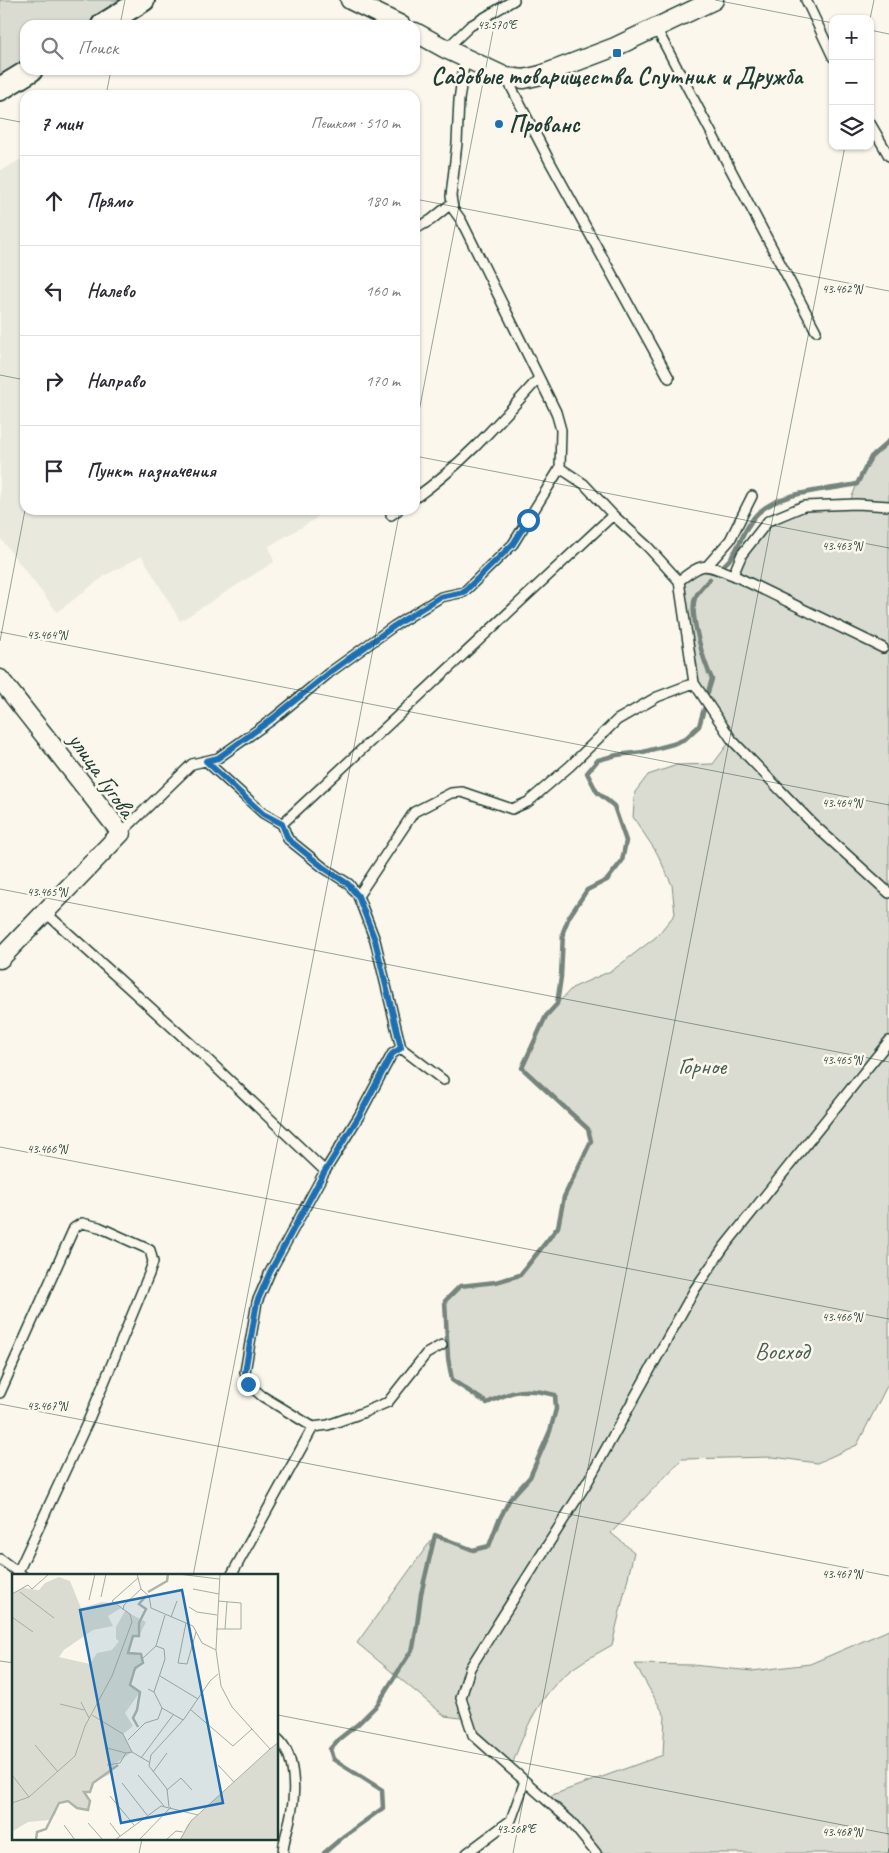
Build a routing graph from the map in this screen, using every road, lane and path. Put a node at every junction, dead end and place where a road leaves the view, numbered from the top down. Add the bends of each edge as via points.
1 (143, 0) edge
2 (350, 0) edge
3 (514, 0) edge
4 (714, 0) edge
5 (806, 0) edge
6 (111, 20) edge
7 (391, 20) edge
8 (656, 28) junction
9 (420, 35) edge
10 (446, 49) junction
11 (829, 49) edge
12 (465, 58) junction
13 (23, 75) edge
14 (506, 77) junction
15 (0, 89) edge
16 (874, 130) edge
17 (889, 156) edge
18 (452, 203) junction
19 (420, 226) edge
20 (816, 331) dead end
21 (540, 378) junction
22 (669, 378) dead end
23 (560, 468) junction
24 (420, 494) edge
25 (752, 496) dead end
26 (889, 506) edge
27 (613, 516) junction
28 (707, 566) junction
29 (733, 575) junction
30 (679, 581) junction
31 (883, 648) dead end
32 (0, 679) edge
33 (694, 684) junction
34 (206, 761) junction
35 (282, 824) junction
36 (120, 833) junction
37 (889, 893) edge
38 (358, 896) junction
39 (45, 912) junction
40 (0, 959) edge
41 (889, 1041) edge
42 (401, 1048) junction
43 (443, 1080) dead end
44 (325, 1171) junction
45 (442, 1345) dead end
46 (0, 1393) edge
47 (313, 1427) junction
48 (0, 1559) edge
49 (20, 1574) edge
50 (232, 1574) edge
51 (279, 1740) edge
52 (524, 1782) junction
53 (283, 1853) edge
54 (467, 1853) edge
55 (596, 1853) edge

1 - 6 street
2 - 7 street
3 - 10 lane via 470,26
4 - 8 street
5 - 11 lane
8 - 14 street via 541,75 524,79
8 - 20 lane
9 - 10 street
10 - 12 street
12 - 14 street
12 - 18 lane
13 - 15 street
14 - 22 lane
16 - 17 lane
18 - 19 lane
18 - 21 lane
21 - 23 lane via 561,430
21 - 24 lane via 470,453
23 - 27 lane via 584,484
23 - 34 lane via 513,544 464,592 440,597 394,626 218,758
25 - 28 lane via 730,540
26 - 29 lane via 804,506 768,521 742,554
27 - 30 lane
27 - 35 lane
28 - 29 lane
28 - 30 lane via 698,566
29 - 31 lane
30 - 33 lane
32 - 36 street, улица Гугова
33 - 37 lane via 732,740 812,823
33 - 38 lane via 657,697 617,720 528,802 512,809 462,792 452,793 414,812
34 - 35 lane via 263,814
34 - 36 lane via 192,764
35 - 38 lane via 288,839 348,884
36 - 39 street, улица Гугова
38 - 42 lane via 375,940
39 - 40 street, улица Гугова
39 - 44 lane
41 - 52 lane via 724,1247 695,1289 588,1481 470,1668 461,1698 473,1735
42 - 43 lane
42 - 44 lane via 392,1054
44 - 47 lane via 257,1302 245,1372 248,1384 262,1396
45 - 47 lane via 426,1354 388,1402 345,1419
46 - 49 lane via 74,1228 82,1223 99,1227 150,1250 153,1262 138,1301
47 - 50 lane
48 - 49 lane
51 - 53 lane via 290,1758 293,1794
52 - 54 lane via 511,1820
52 - 55 lane via 570,1821

